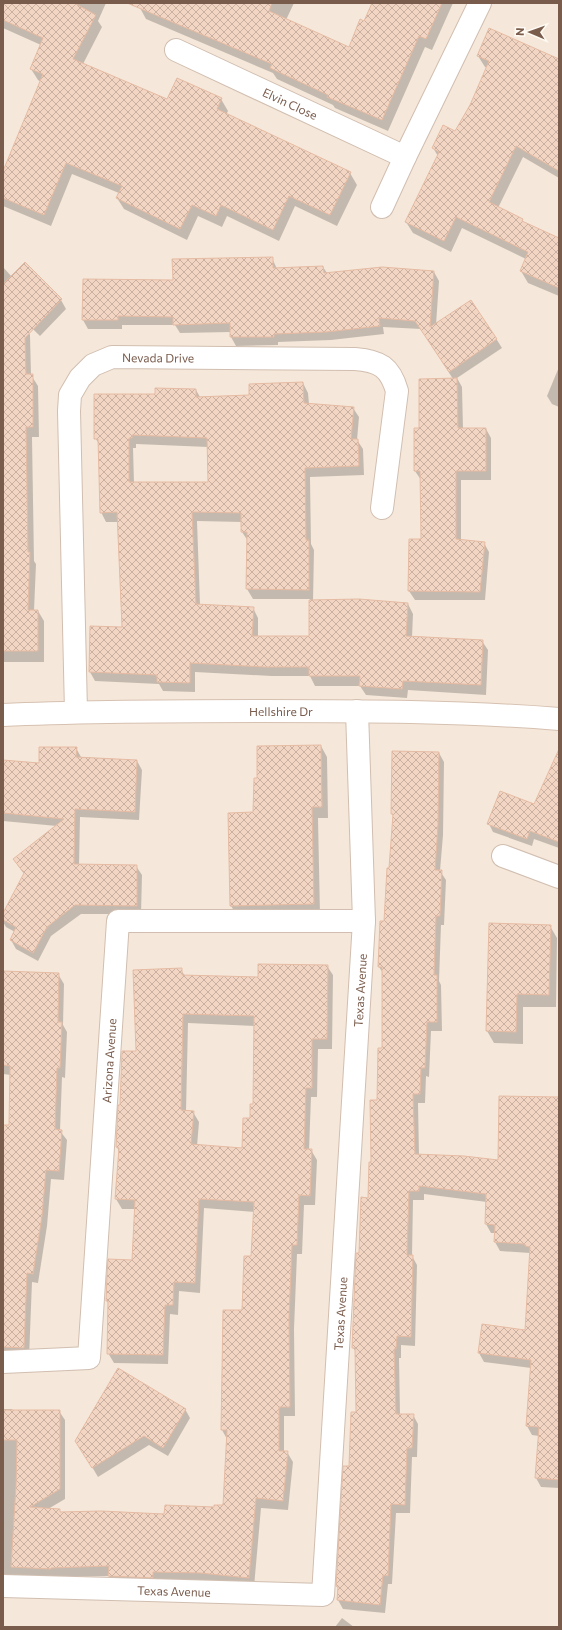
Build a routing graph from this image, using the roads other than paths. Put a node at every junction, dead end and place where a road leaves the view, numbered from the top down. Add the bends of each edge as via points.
1 (480, 3) edge
2 (176, 50) dead end
3 (405, 157) junction
4 (382, 207) dead end
5 (382, 508) dead end
6 (357, 711) junction
7 (76, 712) junction
8 (3, 714) edge
9 (559, 719) edge
10 (502, 856) dead end
11 (559, 877) edge
12 (364, 921) junction
13 (3, 1362) edge
14 (3, 1586) edge

1 - 3 street
2 - 3 street, Elvin Close
3 - 4 street
5 - 7 street, Nevada Drive via 397,391 394,379 385,368 371,360 112,357 93,365 80,378 70,395 69,412
6 - 7 street, Hellshire Dr
6 - 9 street, Hellshire Dr
6 - 12 street, Texas Avenue
7 - 8 street, Hellshire Dr
10 - 11 street
12 - 13 street, Arizona Avenue via 118,922 89,1358
12 - 14 street, Texas Avenue via 323,1595

